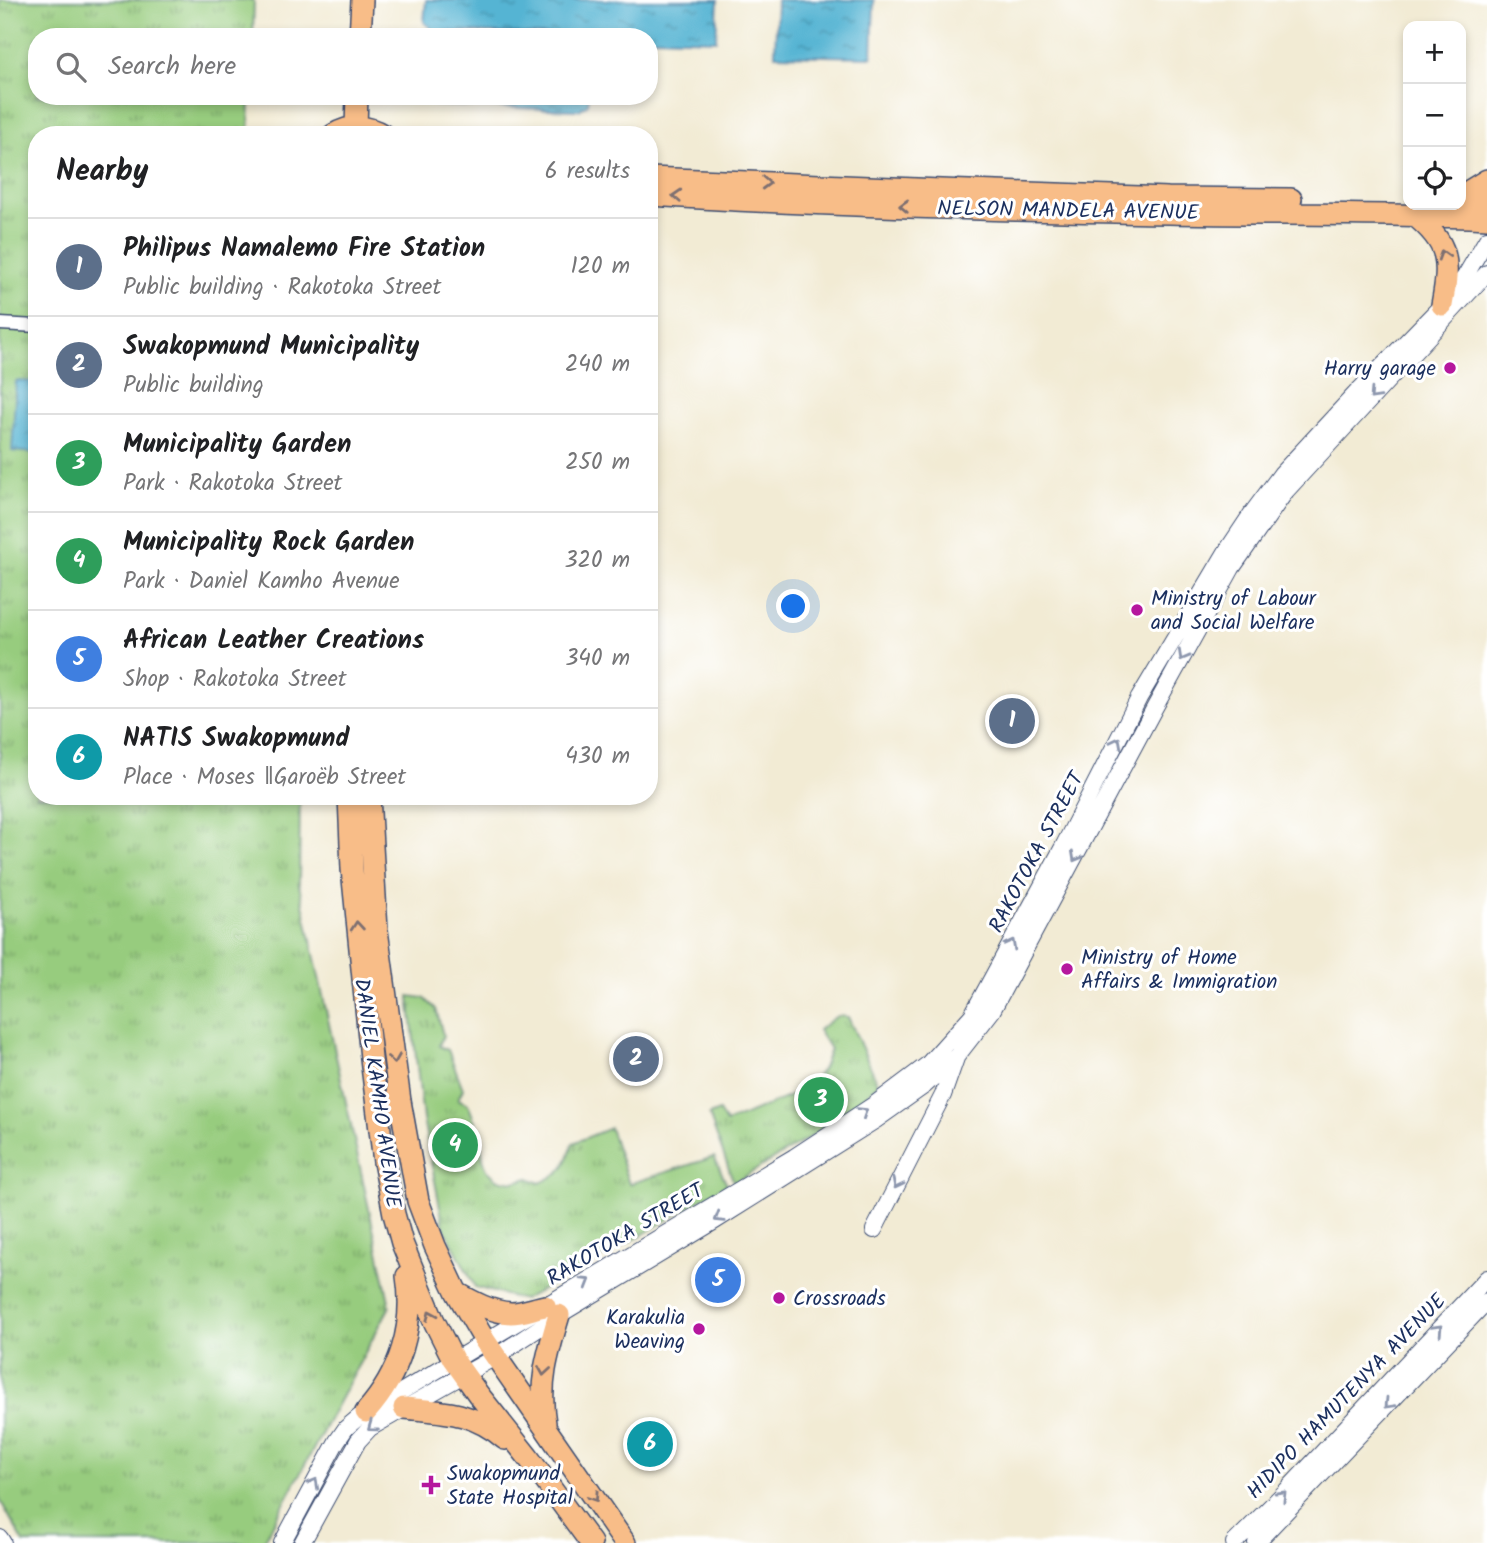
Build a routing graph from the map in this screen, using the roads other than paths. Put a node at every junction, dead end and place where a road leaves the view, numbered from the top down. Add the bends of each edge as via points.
1 (362, 0) edge
2 (360, 28) edge
3 (357, 105) edge
4 (356, 126) edge
5 (658, 178) edge
6 (1487, 180) edge
7 (1466, 193) edge
8 (658, 195) edge
9 (1466, 201) edge
10 (1487, 202) edge
11 (1403, 208) edge
12 (1403, 208) edge
13 (1413, 210) edge
14 (1426, 210) edge
15 (1487, 218) edge
16 (1487, 239) edge
17 (1487, 273) edge
18 (1442, 305) junction
19 (0, 324) edge
20 (28, 326) edge
21 (349, 805) edge
22 (370, 805) edge
23 (957, 1056) junction
24 (874, 1230) dead end
25 (402, 1242) junction
26 (1487, 1278) edge
27 (457, 1293) junction
28 (1487, 1301) edge
29 (552, 1311) junction
30 (490, 1349) junction
31 (459, 1367) junction
32 (404, 1408) junction
33 (366, 1412) junction
34 (546, 1427) junction
35 (528, 1457) junction
36 (0, 1538) edge
37 (4, 1543) edge
38 (282, 1543) edge
39 (302, 1543) edge
40 (592, 1543) edge
41 (625, 1543) edge
42 (1234, 1543) edge
43 (1256, 1543) edge

1 - 2 main road
3 - 4 main road
5 -> 11 main road, NELSON MANDELA AVENUE
6 - 7 main road
12 -> 8 main road, NELSON MANDELA AVENUE via 1155,213
9 - 10 main road
18 -> 13 main road via 1448,273 1445,256 1437,237
14 - 15 main road, NELSON MANDELA AVENUE
16 - 18 street, RAKOTOKA STREET
17 -> 23 street, RAKOTOKA STREET via 1286,491 1258,529 1174,672 992,1011
29 -> 18 street, RAKOTOKA STREET via 893,1091 927,1065 972,1015 1139,698 1226,552 1281,474
19 - 20 street
25 -> 21 main road, DANIEL KAMHO AVENUE via 384,1162 371,1058
22 -> 27 main road, DANIEL KAMHO AVENUE via 377,930 400,1101 418,1201
23 -> 24 street via 943,1095
23 -> 29 street, RAKOTOKA STREET via 876,1120 715,1221
31 -> 25 main road, DANIEL KAMHO AVENUE via 433,1319
25 - 33 main road via 410,1300 406,1336 389,1383
42 -> 26 street, HIDIPO HAMUTENYA AVENUE
27 - 29 main road via 496,1311
27 - 30 main road, DANIEL KAMHO AVENUE
28 -> 43 street, HIDIPO HAMUTENYA AVENUE
29 - 30 street, RAKOTOKA STREET
29 -> 34 main road via 542,1387
30 - 31 street, RAKOTOKA STREET
30 - 34 main road, DANIEL KAMHO AVENUE
31 - 32 street
31 - 33 street
31 - 35 main road, DANIEL KAMHO AVENUE
32 - 35 main road via 466,1416
32 -> 39 street via 370,1427 358,1441
38 -> 33 street via 337,1441
34 -> 41 main road, DANIEL KAMHO AVENUE
35 - 40 main road
36 - 37 street

